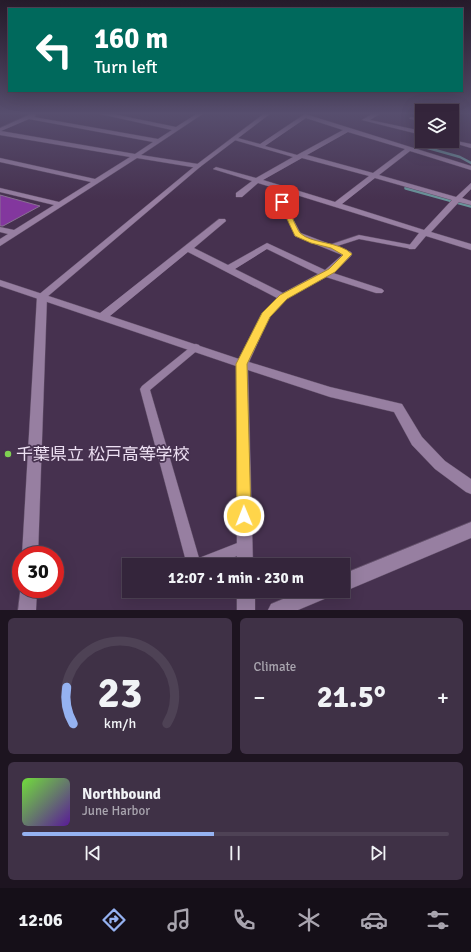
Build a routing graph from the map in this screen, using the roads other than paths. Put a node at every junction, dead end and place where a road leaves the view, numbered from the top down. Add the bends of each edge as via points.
1 (54, 141) edge
2 (159, 141) edge
3 (231, 141) edge
4 (244, 141) edge
5 (268, 141) edge
6 (326, 141) edge
7 (387, 141) edge
8 (459, 143) edge
9 (261, 146) junction
10 (471, 146) edge
11 (410, 148) junction
12 (137, 156) junction
13 (299, 156) junction
14 (0, 160) edge
15 (198, 166) junction
16 (471, 168) edge
17 (216, 169) dead end
18 (373, 176) junction
19 (257, 180) junction
20 (97, 181) junction
21 (471, 185) edge
22 (281, 187) junction
23 (0, 190) edge
24 (239, 194) dead end
25 (457, 199) junction
26 (471, 203) edge
27 (60, 204) junction
28 (336, 205) junction
29 (222, 221) dead end
30 (0, 229) edge
31 (14, 233) junction
32 (424, 233) junction
33 (298, 234) joint
34 (0, 243) edge
35 (331, 246) junction
36 (412, 247) joint
37 (187, 248) junction
38 (471, 248) edge
39 (228, 269) junction
40 (326, 274) junction
41 (0, 283) edge
42 (379, 291) dead end
43 (42, 296) junction
44 (284, 297) junction
45 (102, 316) junction
46 (196, 347) junction
47 (242, 364) junction
48 (471, 487) edge
49 (471, 530) edge
50 (30, 546) edge
51 (245, 546) junction
52 (192, 558) edge
53 (215, 558) edge
54 (245, 558) edge
55 (350, 580) edge
56 (28, 598) edge
57 (246, 598) edge
58 (306, 598) edge
59 (27, 610) edge
60 (246, 610) edge
61 (277, 610) edge

1 - 12 street
2 - 12 street
3 - 15 street
4 - 9 street
5 - 9 street
6 - 13 street
7 - 11 street
8 - 10 street
9 - 13 street
11 - 16 street
11 - 18 street
12 - 15 street
12 - 20 street
13 - 18 street
13 - 19 street
14 - 20 street
15 - 43 street
17 - 19 street
18 - 25 street
18 - 28 street
19 - 22 street
19 - 24 street
20 - 27 street
21 - 25 street
22 - 28 street
22 - 33 lane via 275,190 275,193
23 - 27 street
25 - 26 street
25 - 32 street
27 - 31 street
28 - 32 street
29 - 37 street
30 - 31 street
31 - 34 street
32 - 36 street
32 - 38 street
33 - 35 street via 313,242
35 - 36 lane via 359,237
35 - 40 street via 348,254
37 - 39 street
37 - 45 street
39 - 40 street via 267,246
39 - 44 street
40 - 42 street
40 - 44 street
41 - 43 street
43 - 45 street
43 - 50 street
44 - 47 street via 266,315
45 - 46 street
46 - 47 street
46 - 52 lane via 145,389
47 - 48 street via 330,392 398,408 417,441 440,465
47 - 51 street
49 - 55 street
51 - 53 lane
51 - 54 street
56 - 59 street
57 - 60 street
58 - 61 street

